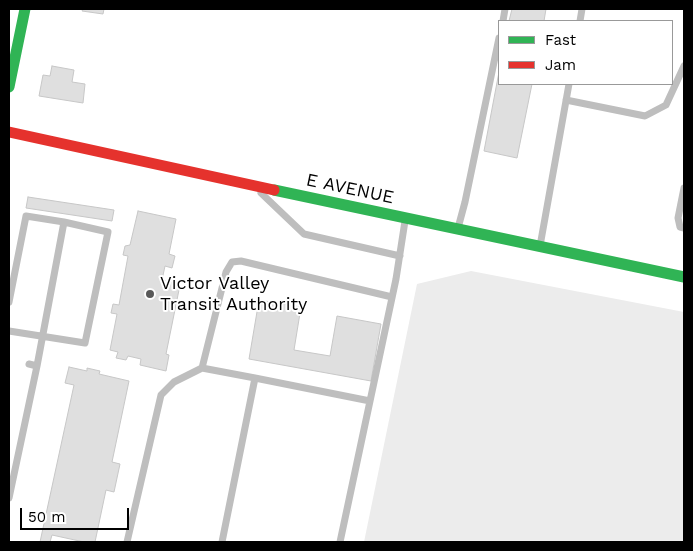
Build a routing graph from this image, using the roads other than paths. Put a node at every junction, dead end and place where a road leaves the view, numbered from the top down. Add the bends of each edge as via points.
1 (25, 9) edge
2 (498, 43) edge
3 (684, 66) edge
4 (569, 85) edge
5 (9, 87) edge
6 (566, 100) junction
7 (9, 132) edge
8 (254, 186) junction
9 (684, 188) edge
10 (406, 219) junction
11 (64, 222) junction
12 (684, 228) edge
13 (457, 230) junction
14 (540, 247) junction
15 (400, 256) junction
16 (684, 276) edge
17 (392, 297) junction
18 (9, 302) edge
19 (9, 331) edge
20 (42, 337) junction
21 (202, 368) junction
22 (255, 378) junction
23 (370, 401) junction
24 (9, 498) edge
25 (127, 542) edge
26 (222, 542) edge
27 (340, 542) edge

1 - 5 street
2 - 13 lane
3 - 6 lane via 666,105 644,116
4 - 6 lane
6 - 14 lane
7 - 8 street, E AVENUE
8 - 10 street, E AVENUE
8 - 15 lane via 304,234
9 - 12 lane via 678,218 680,227
10 - 13 street, E AVENUE
10 - 15 lane
11 - 18 lane via 26,216
11 - 20 lane
11 - 20 lane via 108,232 85,343
13 - 14 street, E AVENUE
14 - 16 street, E AVENUE
15 - 17 lane
17 - 21 lane via 242,261 232,262 226,272
17 - 23 lane
19 - 20 lane
20 - 24 lane via 33,365
21 - 22 lane
21 - 25 lane via 174,382 161,395
22 - 23 lane
22 - 26 lane
23 - 27 lane

